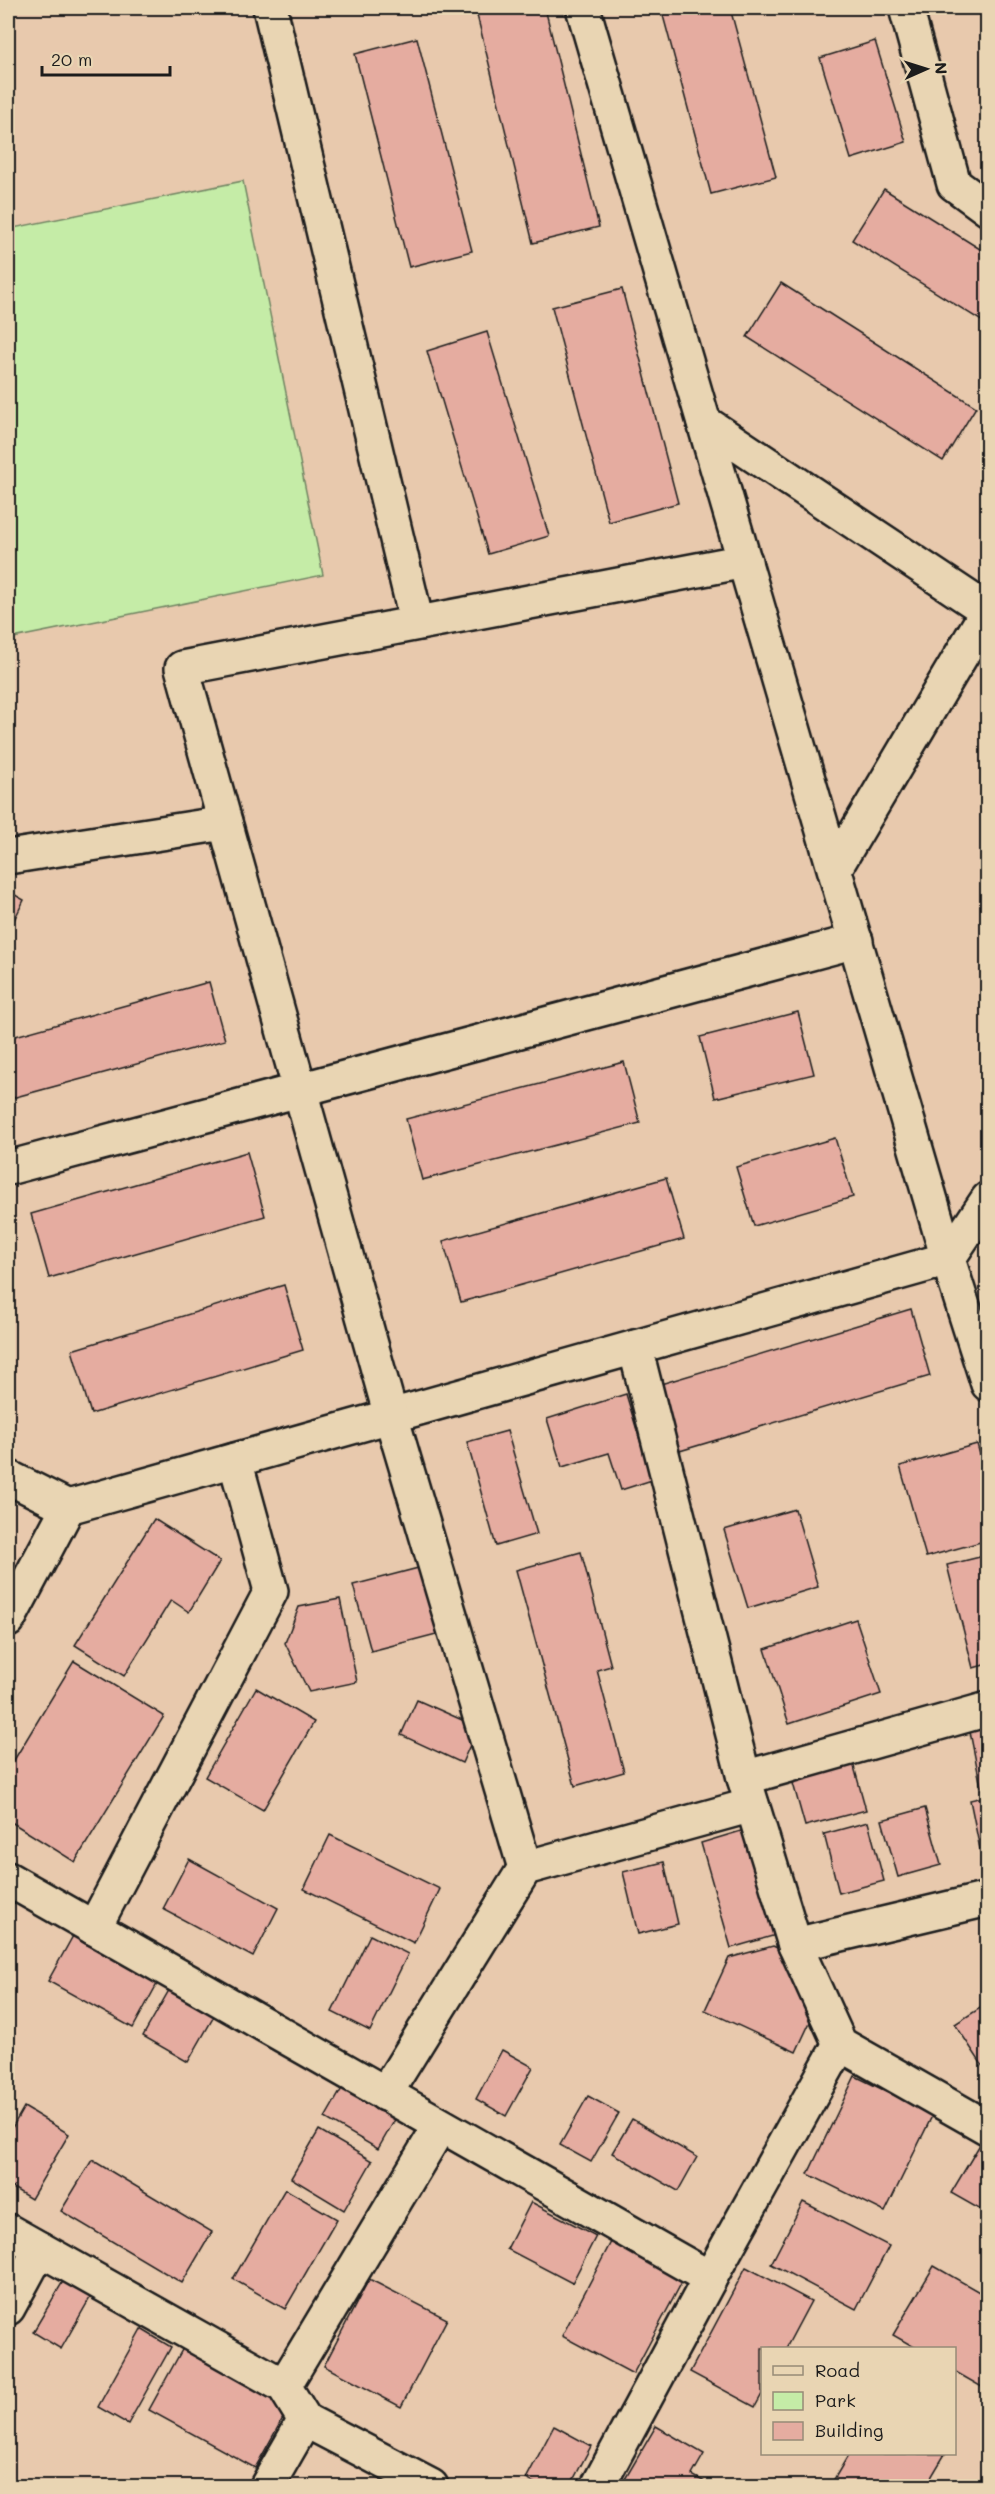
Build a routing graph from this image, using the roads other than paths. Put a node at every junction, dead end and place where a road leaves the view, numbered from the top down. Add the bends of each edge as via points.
1 (270, 8) edge
2 (583, 8) edge
3 (906, 8) edge
4 (987, 208) edge
5 (704, 422) junction
6 (745, 561) junction
7 (987, 611) edge
8 (417, 623) junction
9 (225, 824) junction
10 (8, 857) edge
11 (835, 868) junction
12 (856, 941) junction
13 (300, 1090) junction
14 (8, 1168) edge
15 (987, 1199) edge
16 (948, 1259) junction
17 (634, 1347) junction
18 (986, 1377) edge
19 (391, 1416) junction
20 (235, 1460) junction
21 (8, 1477) edge
22 (68, 1508) junction
23 (8, 1620) edge
24 (987, 1709) edge
25 (748, 1791) junction
26 (525, 1868) junction
27 (8, 1879) edge
28 (987, 1899) edge
29 (94, 1928) junction
30 (795, 1945) junction
31 (840, 2044) junction
32 (385, 2094) junction
33 (440, 2126) junction
34 (987, 2127) edge
35 (8, 2230) edge
36 (40, 2249) junction
37 (710, 2278) junction
38 (8, 2308) edge
39 (284, 2386) junction
40 (305, 2420) junction
41 (267, 2487) edge
42 (431, 2487) edge
43 (598, 2487) edge

1 - 8 street
2 - 5 street
3 - 4 street via 954,184
5 - 6 street
5 - 7 street
6 - 8 street
6 - 11 street
7 - 11 street
8 - 9 street via 182,668
9 - 10 street
9 - 13 street
11 - 12 street
12 - 13 street
12 - 16 street
13 - 14 street
13 - 19 street
15 - 16 street
16 - 17 street
16 - 18 street
17 - 19 street
17 - 25 street
19 - 20 street
19 - 26 street
20 - 22 street
20 - 29 street via 271,1591
21 - 22 street
22 - 23 street
24 - 25 street
25 - 26 street
25 - 30 street
26 - 32 street
27 - 29 street
28 - 30 street
29 - 32 street
30 - 31 street
31 - 34 street
31 - 37 street
32 - 33 street
33 - 37 street
33 - 39 street
35 - 36 street
36 - 38 street
36 - 39 street
37 - 43 street
39 - 40 street
40 - 41 street
40 - 42 street

